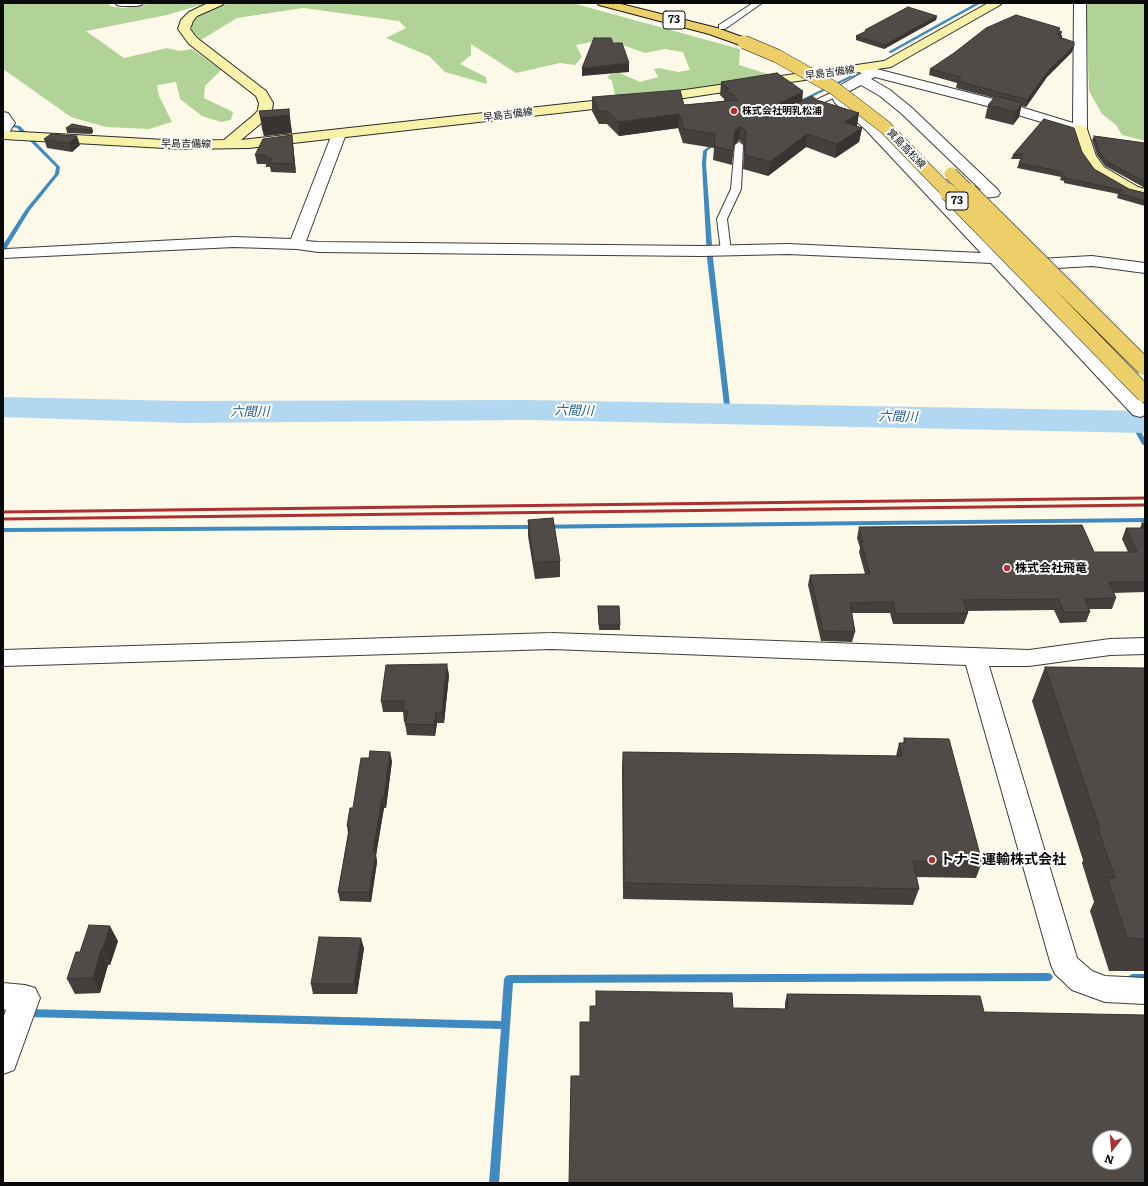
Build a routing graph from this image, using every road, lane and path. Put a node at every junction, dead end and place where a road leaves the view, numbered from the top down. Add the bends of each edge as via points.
1 (121, 3) edge
2 (136, 3) edge
3 (218, 3) edge
4 (603, 3) edge
5 (633, 3) edge
6 (758, 3) edge
7 (996, 3) edge
8 (1080, 3) edge
9 (722, 27) junction
10 (749, 40) junction
11 (865, 73) junction
12 (837, 93) junction
13 (794, 113) edge
14 (6, 128) edge
15 (1080, 129) junction
16 (339, 134) junction
17 (228, 144) junction
18 (739, 145) edge
19 (931, 153) dead end
20 (942, 164) dead end
21 (1145, 193) edge
22 (938, 199) junction
23 (297, 244) junction
24 (713, 251) junction
25 (6, 254) dead end
26 (994, 258) junction
27 (1145, 268) edge
28 (1145, 367) edge
29 (1110, 379) junction
30 (1145, 385) edge
31 (1145, 394) edge
32 (1140, 411) dead end
33 (1145, 646) edge
34 (975, 657) junction
35 (3, 658) edge
36 (1145, 991) edge
37 (14, 1009) edge
38 (3, 1060) edge

1 - 2 street
3 - 17 main road via 193,14 187,20 184,29 193,41 261,94 266,103 260,117
4 - 10 main road, 箕島高松線 / 73
5 - 9 main road, 箕島高松線 / 73
6 - 9 lane
7 - 11 main road, 早島吉備線 via 896,60
8 - 15 street
9 - 10 main road, 箕島高松線 / 73
10 - 19 main road, 箕島高松線 / 73 via 816,67 846,84 902,125
10 - 31 main road, 箕島高松線 / 73, bridge via 834,88 885,127
11 - 12 street
11 - 15 street via 996,104
11 - 16 main road, 早島吉備線 via 804,75 664,97
11 - 22 street via 993,193
12 - 13 lane
12 - 22 street via 840,100 872,127
14 - 17 main road, 早島吉備線 via 37,137 183,145
15 - 21 main road via 1089,156 1099,170 1133,190
16 - 17 main road, 早島吉備線
16 - 23 street
18 - 24 lane via 736,189 722,219
20 - 28 main road, 箕島高松線 / 73, bridge
22 - 26 street
23 - 24 street via 318,247
23 - 25 street via 234,242
24 - 26 street via 788,249
26 - 27 street via 1038,264 1092,261
26 - 29 street
29 - 30 street
29 - 32 street
33 - 34 street via 1110,647 1028,658
34 - 35 street via 552,640
34 - 36 street via 1065,965 1082,981 1105,989
37 - 38 street

